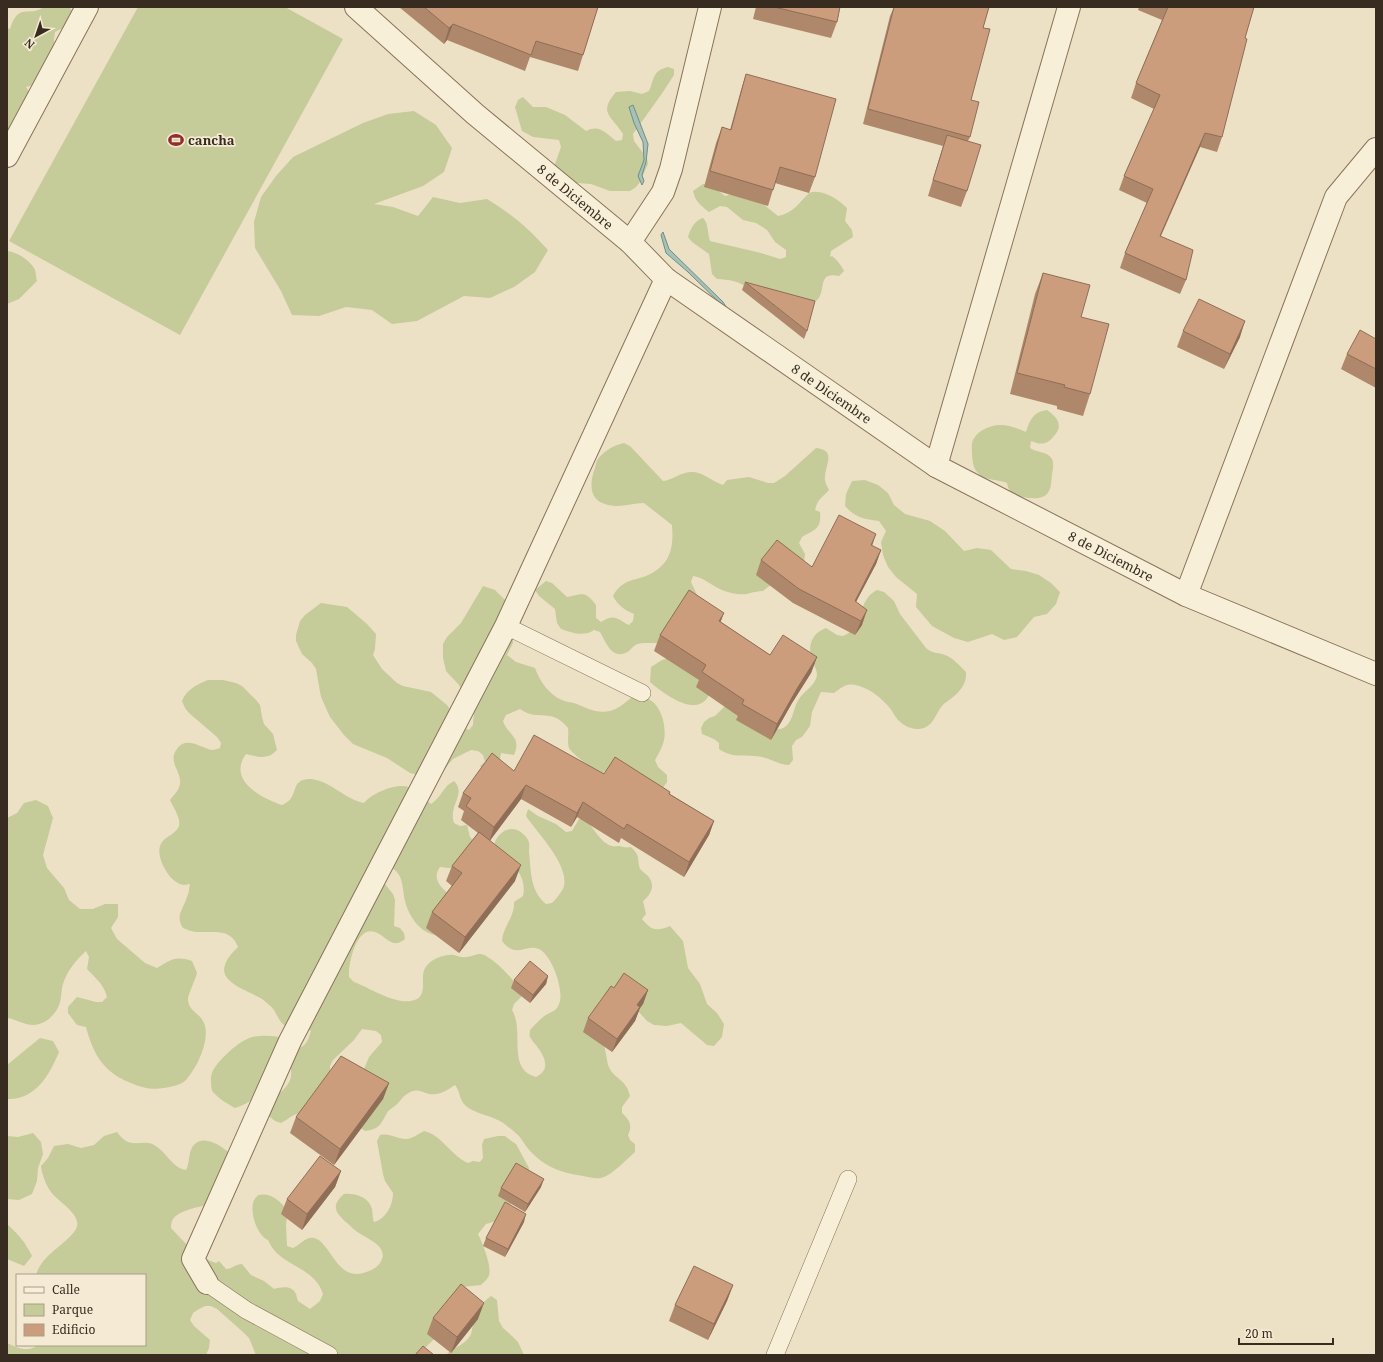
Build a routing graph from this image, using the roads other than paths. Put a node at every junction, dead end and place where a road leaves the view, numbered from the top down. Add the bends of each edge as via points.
1 (87, 7) edge
2 (356, 7) edge
3 (710, 7) edge
4 (1069, 7) edge
5 (1376, 149) edge
6 (7, 156) edge
7 (630, 242) junction
8 (666, 278) junction
9 (936, 466) junction
10 (1186, 595) junction
11 (506, 626) junction
12 (1376, 674) edge
13 (642, 693) dead end
14 (848, 1179) dead end
15 (208, 1283) joint
16 (329, 1355) edge
17 (775, 1355) edge

1 - 6 street
2 - 7 street, 8 de Diciembre via 476,114
3 - 7 street via 671,169 663,192
4 - 9 street
5 - 10 street via 1336,196
7 - 8 street, 8 de Diciembre
8 - 9 street, 8 de Diciembre
8 - 11 street
9 - 10 street, 8 de Diciembre
10 - 12 street, 8 de Diciembre
11 - 13 lane
11 - 15 street via 284,1055 192,1259
14 - 17 lane
15 - 16 lane via 246,1310

